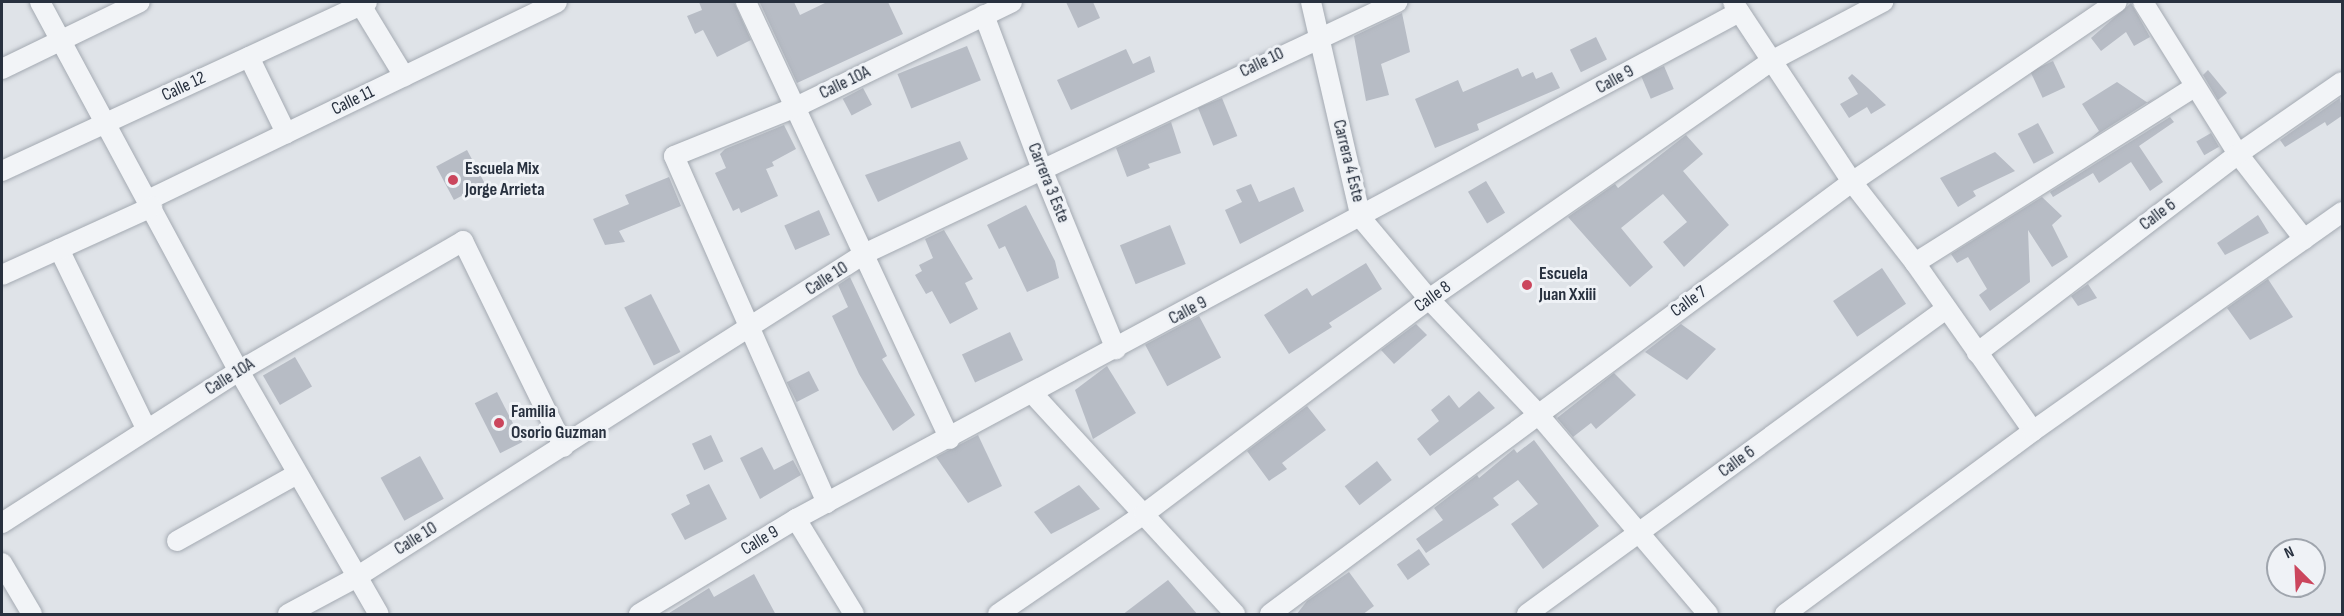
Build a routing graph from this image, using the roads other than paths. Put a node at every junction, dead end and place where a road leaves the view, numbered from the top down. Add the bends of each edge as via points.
1 (40, 2) edge
2 (140, 2) edge
3 (362, 2) edge
4 (557, 2) edge
5 (746, 2) edge
6 (1012, 2) edge
7 (1311, 2) edge
8 (1397, 2) edge
9 (1883, 2) edge
10 (2118, 2) edge
11 (2143, 2) edge
12 (1736, 7) edge
13 (984, 15) junction
14 (1318, 37) junction
15 (62, 41) junction
16 (249, 57) junction
17 (1771, 61) junction
18 (2, 69) edge
19 (404, 76) junction
20 (2343, 82) edge
21 (2195, 87) junction
22 (796, 107) junction
23 (107, 122) junction
24 (286, 133) junction
25 (2238, 154) junction
26 (1042, 169) junction
27 (2, 171) edge
28 (1852, 182) junction
29 (150, 204) junction
30 (2343, 212) edge
31 (1361, 218) junction
32 (2304, 239) junction
33 (59, 249) junction
34 (864, 254) junction
35 (1915, 263) junction
36 (2, 275) edge
37 (1429, 299) junction
38 (1946, 309) junction
39 (750, 328) junction
40 (1116, 349) junction
41 (1977, 353) junction
42 (239, 370) junction
43 (1032, 393) junction
44 (1538, 412) junction
45 (147, 430) junction
46 (2033, 431) junction
47 (950, 439) junction
48 (564, 447) junction
49 (297, 474) junction
50 (827, 503) junction
51 (1144, 514) junction
52 (796, 519) junction
53 (2, 523) edge
54 (1640, 532) junction
55 (177, 541) dead end
56 (2, 563) edge
57 (355, 578) junction
58 (32, 615) edge
59 (288, 615) edge
60 (379, 615) edge
61 (639, 615) edge
62 (854, 615) edge
63 (998, 615) edge
64 (1235, 615) edge
65 (1270, 615) edge
66 (1527, 615) edge
67 (1708, 615) edge
68 (1785, 615) edge

1 - 15 street
2 - 15 street
3 - 16 street, Calle 12
3 - 19 street
4 - 19 street, Calle 11
5 - 22 street
6 - 13 street, Calle 10A
7 - 14 street, Carrera 4 Este
8 - 14 street, Calle 10
9 - 17 street, Calle 8
10 - 28 street, Calle 7
11 - 21 street
12 - 17 street
12 - 31 street, Calle 9
13 - 22 street, Calle 10A
13 - 26 street, Carrera 3 Este
14 - 26 street, Calle 10
14 - 31 street, Carrera 4 Este
15 - 18 street
15 - 23 street
16 - 23 street, Calle 12
16 - 24 street
17 - 28 street
17 - 37 street, Calle 8
19 - 24 street, Calle 11
20 - 25 street, Calle 6
21 - 25 street
21 - 35 street
22 - 34 street
22 - 39 street, Calle 10A via 674,156
23 - 27 street, Calle 12
23 - 29 street
24 - 29 street, Calle 11
25 - 32 street
25 - 41 street, Calle 6
26 - 34 street, Calle 10
26 - 40 street, Carrera 3 Este
28 - 35 street
28 - 44 street, Calle 7
29 - 33 street, Calle 11
29 - 42 street
30 - 32 street
31 - 37 street, Carrera 4 Este
31 - 40 street, Calle 9
32 - 46 street
33 - 36 street, Calle 11
33 - 45 street
34 - 39 street, Calle 10
34 - 47 street
35 - 38 street
37 - 44 street, Carrera 4 Este
37 - 51 street, Calle 8
38 - 41 street
38 - 54 street, Calle 6
39 - 48 street, Calle 10
39 - 50 street
40 - 43 street, Calle 9
41 - 46 street
42 - 45 street, Calle 10A
42 - 48 street, Calle 10A via 463,241
42 - 49 street
43 - 47 street, Calle 9
43 - 51 street
44 - 54 street, Carrera 4 Este
44 - 65 street, Calle 7
45 - 53 street, Calle 10A
46 - 68 street
47 - 50 street, Calle 9
48 - 57 street, Calle 10
49 - 55 street
49 - 57 street
50 - 52 street, Calle 9
51 - 63 street, Calle 8
51 - 64 street
52 - 61 street, Calle 9
52 - 62 street
54 - 66 street, Calle 6
54 - 67 street, Carrera 4 Este
56 - 58 street
57 - 59 street, Calle 10
57 - 60 street

